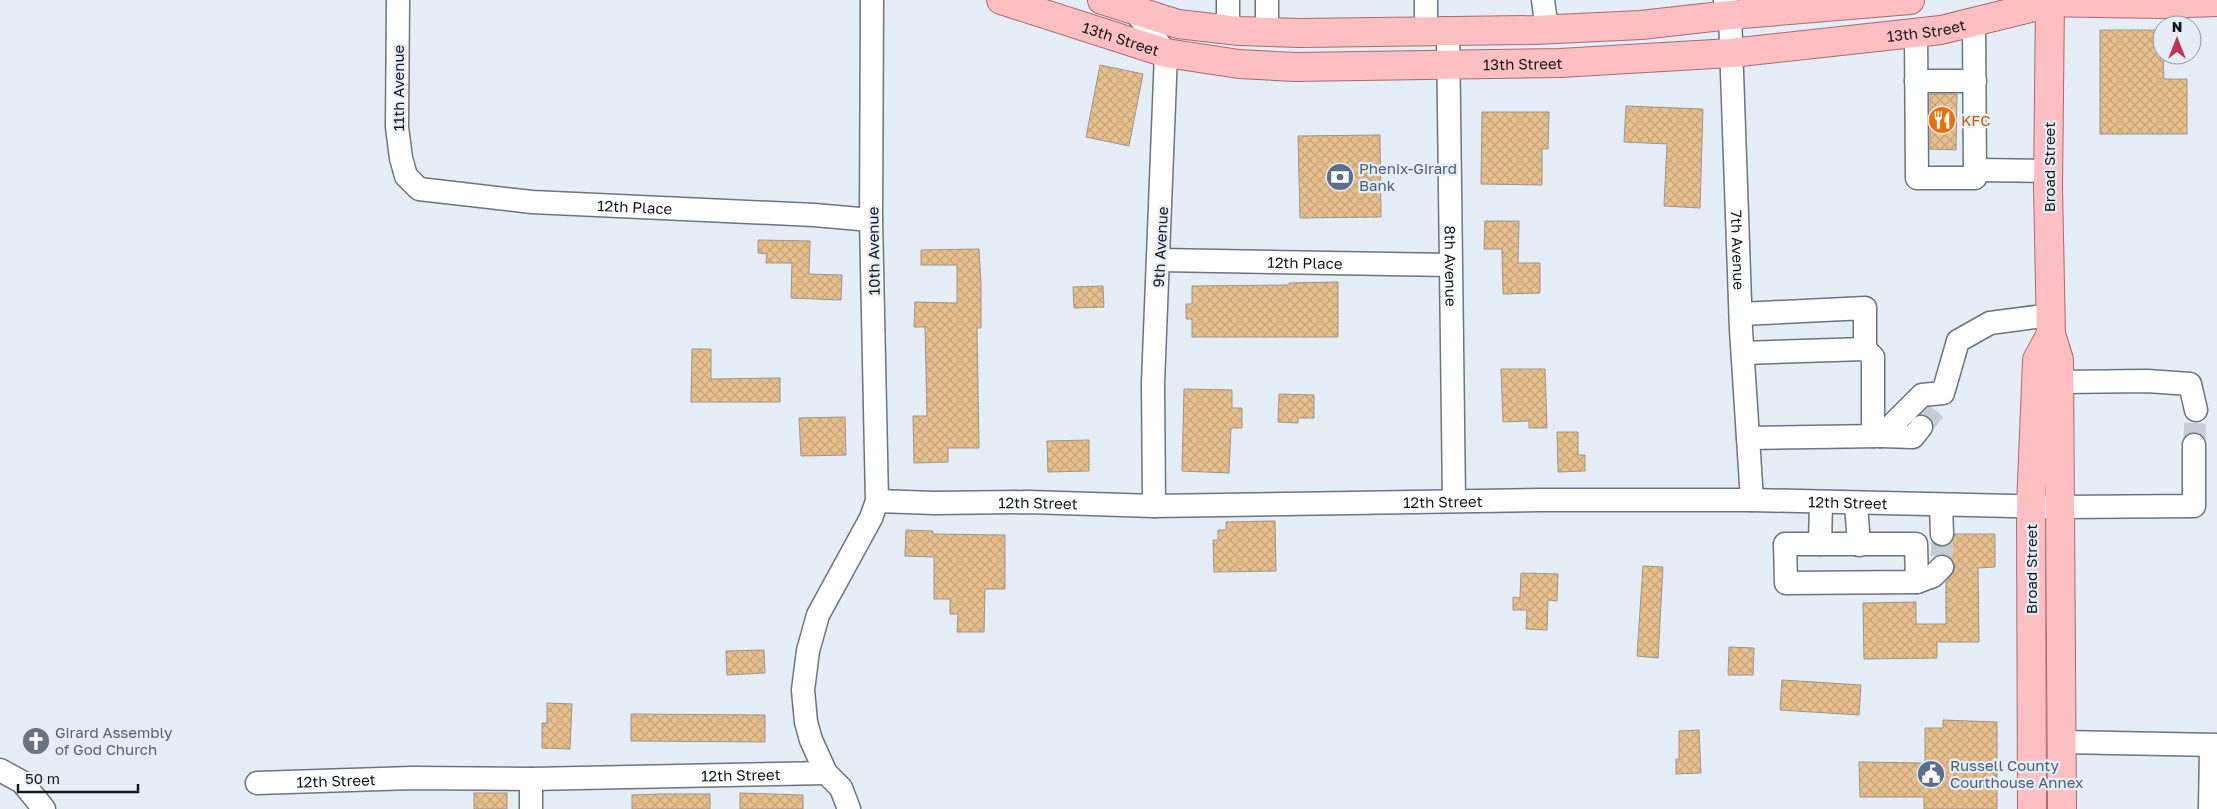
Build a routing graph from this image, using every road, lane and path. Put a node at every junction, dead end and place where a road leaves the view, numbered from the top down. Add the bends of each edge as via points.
1 (398, 0) edge
2 (872, 0) edge
3 (1001, 0) edge
4 (1102, 0) edge
5 (1228, 0) edge
6 (1267, 0) edge
7 (1426, 0) edge
8 (1543, 0) edge
9 (1910, 0) edge
10 (2002, 0) edge
11 (1864, 2) edge
12 (2050, 2) edge
13 (2217, 2) edge
14 (1134, 5) edge
15 (1727, 7) edge
16 (1974, 22) junction
17 (1228, 30) junction
18 (1547, 30) junction
19 (1267, 32) junction
20 (1437, 32) junction
21 (1916, 33) junction
22 (1166, 53) junction
23 (1732, 53) junction
24 (1448, 66) junction
25 (1916, 81) junction
26 (1975, 81) junction
27 (1975, 170) junction
28 (2048, 172) junction
29 (406, 176) joint
30 (871, 220) junction
31 (1160, 260) junction
32 (1450, 265) junction
33 (1740, 314) junction
34 (2051, 324) junction
35 (1866, 348) junction
36 (1743, 353) junction
37 (2060, 382) junction
38 (2196, 410) tunnel mouth
39 (1921, 427) tunnel mouth
40 (1877, 436) junction
41 (1748, 438) junction
42 (2194, 445) tunnel mouth
43 (1752, 500) junction
44 (877, 501) junction
45 (1454, 501) junction
46 (1821, 503) junction
47 (1856, 504) junction
48 (1941, 505) junction
49 (1154, 506) junction
50 (2031, 506) junction
51 (2061, 507) junction
52 (1942, 534) tunnel mouth
53 (1820, 544) junction
54 (1859, 545) junction
55 (1942, 567) dead end
56 (1917, 582) junction
57 (2062, 742) junction
58 (2214, 746) edge
59 (0, 770) edge
60 (826, 773) junction
61 (531, 779) junction
62 (257, 783) dead end
63 (44, 809) edge
64 (531, 809) edge
65 (849, 809) edge
66 (2032, 809) edge
67 (2062, 809) edge
68 (2210, 809) edge

1 - 29 street, 11th Avenue via 397,127 400,158
2 - 30 street, 10th Avenue
3 - 22 main road, 13th Street
4 - 14 main road, 13th Street
5 - 17 street
6 - 19 street
7 - 20 street, 8th Avenue
8 - 18 street
9 - 11 main road, 13th Street
10 - 12 main road, 13th Street
11 - 15 main road, 13th Street
12 - 13 main road, 13th Street
12 - 16 main road, 13th Street
12 - 28 main road, Broad Street
14 - 17 main road, 13th Street via 1178,24
14 - 22 street
15 - 18 main road, 13th Street via 1641,25
15 - 23 street, 7th Avenue
16 - 21 main road, 13th Street
16 - 26 street
17 - 19 main road, 13th Street
18 - 20 main road, 13th Street
19 - 20 main road, 13th Street
20 - 24 street, 8th Avenue
21 - 23 main road, 13th Street
21 - 25 street
22 - 24 main road, 13th Street via 1239,64
22 - 31 street, 9th Avenue
23 - 24 main road, 13th Street
23 - 33 street, 7th Avenue
24 - 32 street, 8th Avenue
25 - 26 street
25 - 27 street via 1917,178 1975,178
26 - 27 street
27 - 28 street
28 - 34 main road, Broad Street
29 - 30 street, 12th Place via 419,189 503,199
30 - 44 street, 10th Avenue
31 - 32 street, 12th Place
31 - 49 street, 9th Avenue via 1153,383
32 - 45 street, 8th Avenue
33 - 35 street via 1865,308
33 - 36 street, 7th Avenue
34 - 37 main road, Broad Street
34 - 40 street via 1990,323 1958,340 1939,402 1922,395
34 - 50 main road, Broad Street via 2037,360
35 - 36 street
35 - 40 street via 1873,357
36 - 41 street, 7th Avenue
37 - 38 street via 2190,384
37 - 51 main road, Broad Street
39 - 40 street via 1913,437
40 - 41 street
41 - 43 street, 7th Avenue
42 - 51 street, 12th Street via 2194,506
43 - 45 street, 12th Street
43 - 46 street, 12th Street
44 - 49 street, 12th Street
44 - 60 street via 867,526 818,615 808,651 803,690 806,722
45 - 49 street, 12th Street
46 - 47 street, 12th Street
46 - 53 street
47 - 48 street, 12th Street
47 - 54 street
48 - 50 street, 12th Street
48 - 52 street
50 - 51 street, 12th Street
50 - 66 main road, Broad Street
51 - 57 main road, Broad Street
53 - 54 street
53 - 56 street via 1785,544 1786,583
54 - 56 street via 1916,544
55 - 56 street via 1933,576
57 - 58 street
57 - 67 main road, Broad Street
58 - 68 street
59 - 63 street via 22,782
60 - 61 street, 12th Street
60 - 65 street via 841,788
61 - 62 street, 12th Street via 412,778
61 - 64 street

